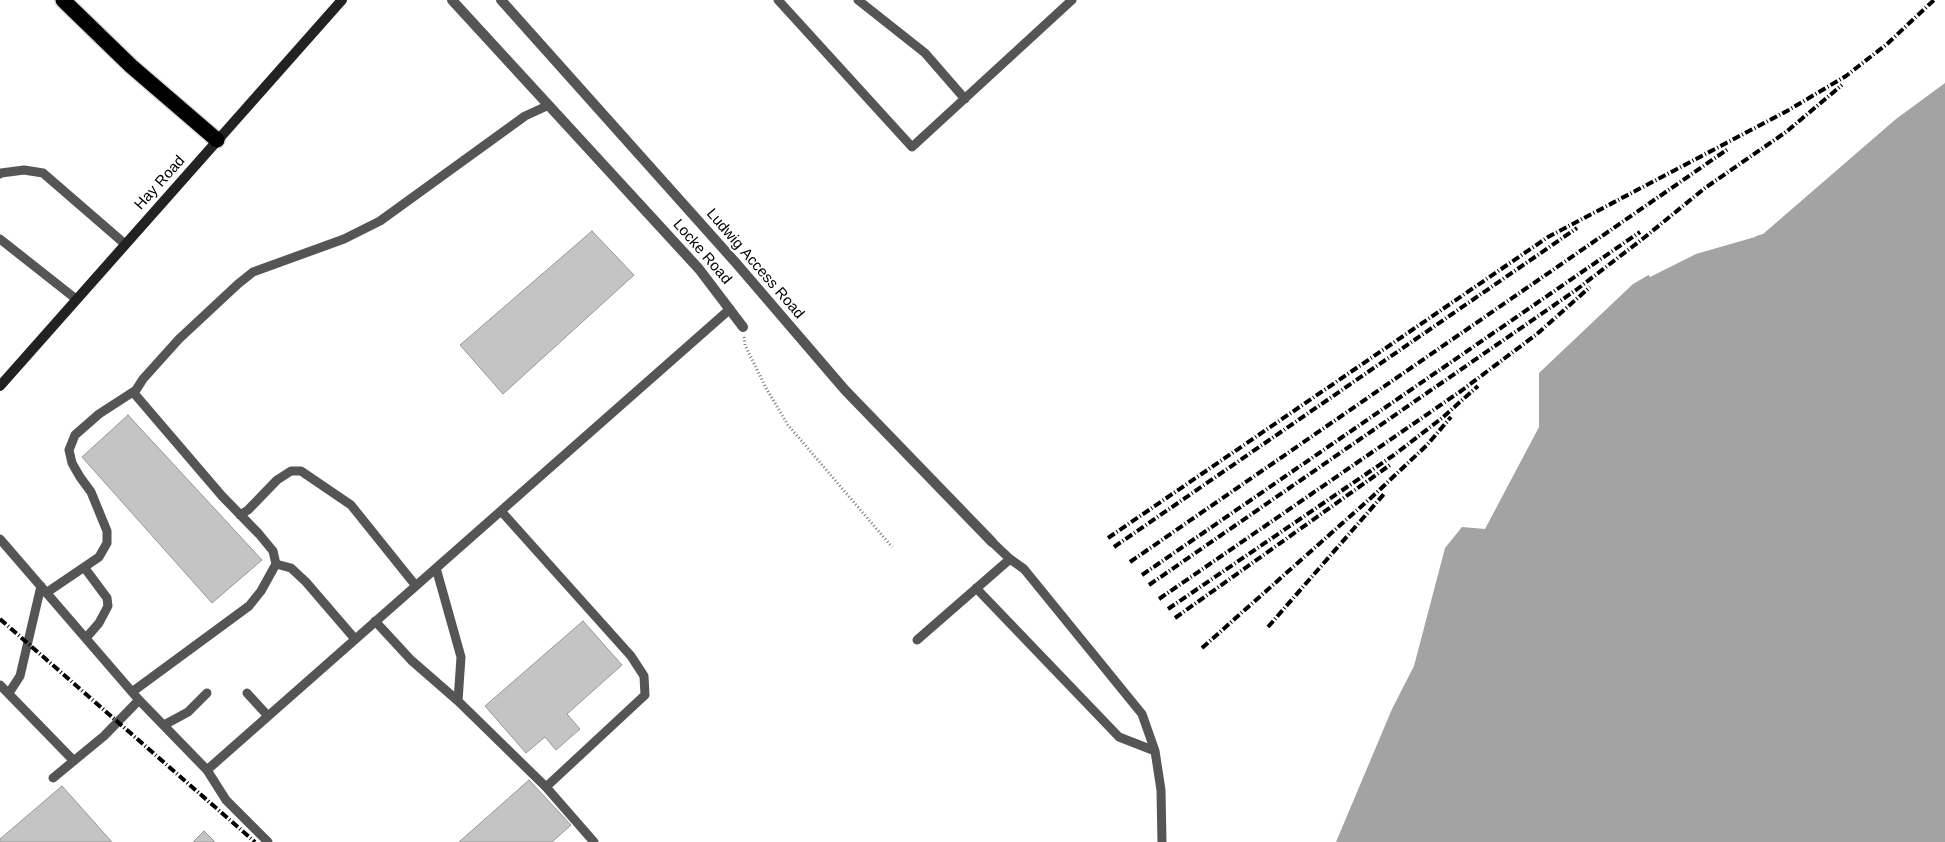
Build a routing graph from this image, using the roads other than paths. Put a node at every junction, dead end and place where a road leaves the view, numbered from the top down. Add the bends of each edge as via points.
1 (63, 0) edge
2 (342, 0) edge
3 (452, 0) edge
4 (502, 0) edge
5 (778, 0) edge
6 (858, 0) edge
7 (1072, 0) edge
8 (965, 99) junction
9 (549, 105) junction
10 (217, 140) junction
11 (0, 174) edge
12 (0, 239) edge
13 (125, 244) junction
14 (76, 299) junction
15 (730, 309) junction
16 (743, 327) road end
17 (0, 386) edge
18 (133, 392) junction
19 (501, 510) junction
20 (240, 515) junction
21 (0, 539) edge
22 (992, 542) joint
23 (1010, 559) junction
24 (276, 564) junction
25 (84, 567) junction
26 (436, 568) junction
27 (416, 586) junction
28 (976, 588) junction
29 (44, 589) junction
30 (375, 621) junction
31 (86, 638) junction
32 (355, 639) junction
33 (917, 640) dead end
34 (0, 685) edge
35 (132, 692) junction
36 (9, 693) junction
37 (207, 693) dead end
38 (247, 693) dead end
39 (139, 700) junction
40 (458, 701) junction
41 (268, 716) junction
42 (164, 726) junction
43 (1155, 751) junction
44 (74, 761) junction
45 (207, 770) junction
46 (53, 778) dead end
47 (546, 787) junction
48 (268, 842) edge
49 (594, 842) edge
50 (1162, 842) edge

1 - 10 highway via 131,66
2 - 10 main road, Hay Road
3 - 9 street, Locke Road
4 - 22 street, Ludwig Access Road via 845,390
5 - 8 lane via 912,147
6 - 8 lane via 925,53
7 - 8 lane
9 - 15 street, Locke Road via 699,269
9 - 18 lane via 525,116 380,220 344,239 253,272 179,339
10 - 13 main road, Hay Road
11 - 13 lane via 24,170 43,173
12 - 14 lane
13 - 14 main road, Hay Road
14 - 17 main road, Hay Road
15 - 16 street, Locke Road
15 - 19 lane
18 - 20 lane
18 - 25 lane via 99,414 75,435 69,450 72,463 91,492 107,530 107,543 99,557
19 - 26 lane
19 - 47 lane via 632,656 644,676 645,695
20 - 24 lane via 273,552
20 - 27 lane via 277,480 291,471 301,471 351,505
21 - 29 lane
22 - 23 lane
23 - 28 lane
23 - 43 lane via 1024,569 1142,714
24 - 32 lane via 291,568 306,582
24 - 35 lane via 249,606
25 - 29 lane
25 - 31 lane via 107,598 108,606 99,624
26 - 27 lane
26 - 40 lane via 460,657
27 - 30 lane
28 - 33 lane
28 - 43 lane via 1119,737
29 - 31 lane
29 - 36 lane via 20,676
30 - 32 lane
30 - 40 lane via 411,660
31 - 35 lane
32 - 41 lane
34 - 36 lane
35 - 39 lane
36 - 44 lane
37 - 42 lane via 188,712
38 - 41 lane
39 - 42 lane
39 - 44 lane
40 - 47 lane
41 - 45 lane
42 - 45 lane
43 - 50 lane via 1161,790
44 - 46 lane
45 - 48 lane via 226,800
47 - 49 lane

